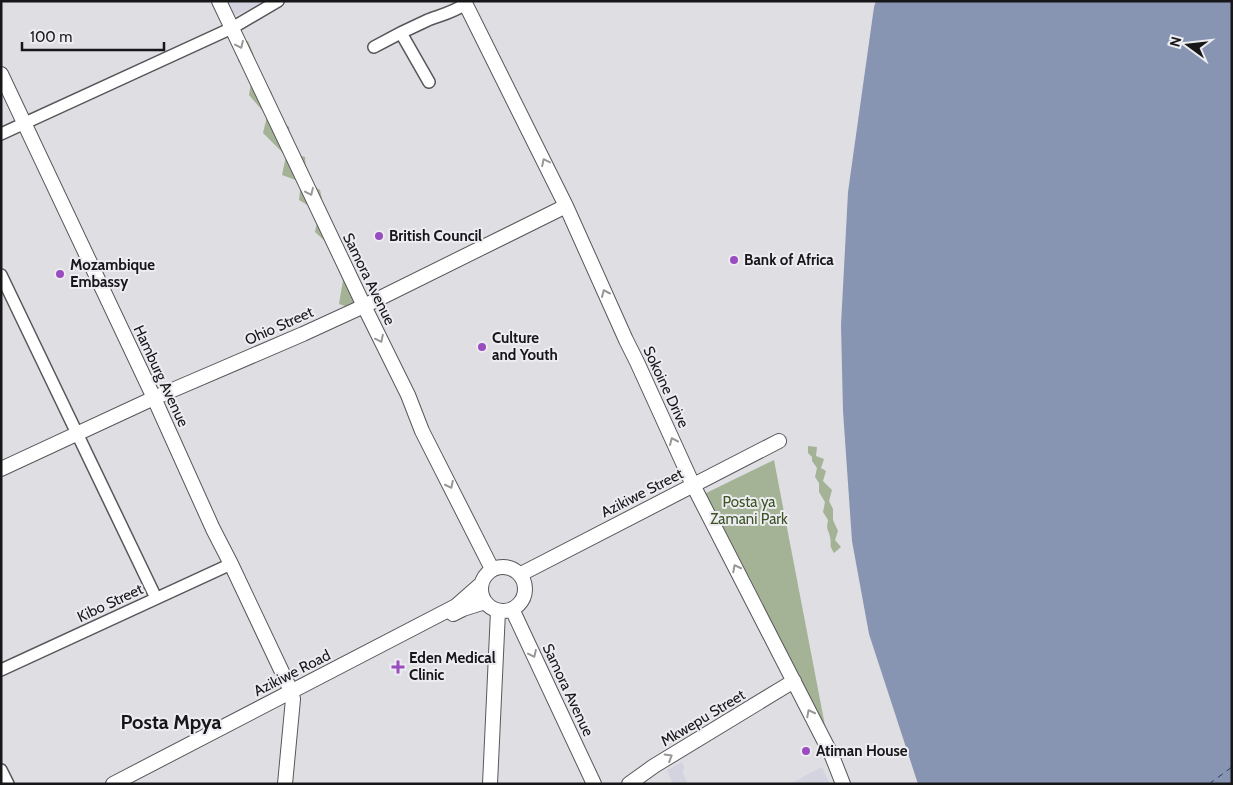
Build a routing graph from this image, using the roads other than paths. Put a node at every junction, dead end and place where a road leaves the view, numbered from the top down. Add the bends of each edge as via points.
1 (219, 1) edge
2 (278, 1) edge
3 (464, 3) edge
4 (232, 28) junction
5 (401, 33) junction
6 (374, 47) dead end
7 (1, 74) edge
8 (429, 82) dead end
9 (24, 124) junction
10 (1, 134) edge
11 (566, 206) junction
12 (1, 275) edge
13 (364, 306) junction
14 (154, 398) junction
15 (78, 434) junction
16 (779, 441) dead end
17 (1, 470) edge
18 (693, 485) junction
19 (231, 564) junction
20 (492, 569) junction
21 (521, 574) junction
22 (481, 584) junction
23 (156, 598) junction
24 (485, 602) junction
25 (505, 610) junction
26 (1, 670) edge
27 (794, 682) junction
28 (292, 695) junction
29 (1, 770) edge
30 (8, 784) edge
31 (113, 784) edge
32 (132, 784) edge
33 (285, 784) edge
34 (490, 784) edge
35 (594, 784) edge
36 (629, 784) edge
37 (843, 784) edge

1 - 4 street, Samora Avenue
2 - 4 street
3 - 5 street via 460,8
11 -> 3 street, Sokoine Drive
4 - 9 street
4 -> 13 street, Samora Avenue
5 - 6 street
5 - 8 street
7 - 9 street, Hamburg Avenue
9 - 10 street
9 - 14 street, Hamburg Avenue
11 - 13 street, Ohio Street
18 -> 11 street, Sokoine Drive
12 - 15 street
13 - 14 street, Ohio Street
13 -> 20 street, Samora Avenue via 422,431
14 - 15 street, Ohio Street
14 - 19 street, Hamburg Avenue
15 - 17 street, Ohio Street
15 - 23 street
16 - 18 street, Azikiwe Street
18 - 21 street, Azikiwe Street
27 -> 18 street, Sokoine Drive
19 - 23 street, Kibo Street
19 - 28 street, Hamburg Avenue
20 - 21 street via 505,566
20 - 22 street
21 - 25 street via 526,592 523,599 519,606
22 - 24 street
22 - 28 street, Azikiwe Road via 456,606
23 - 26 street, Kibo Street
24 - 25 street via 491,608
24 - 28 street, Azikiwe Road via 463,609
25 - 34 street
25 -> 35 street, Samora Avenue
36 -> 27 street, Mkwepu Street
37 -> 27 street, Sokoine Drive
28 - 31 street, Azikiwe Road
28 - 32 street, Azikiwe Road
28 - 33 street
29 - 30 street

